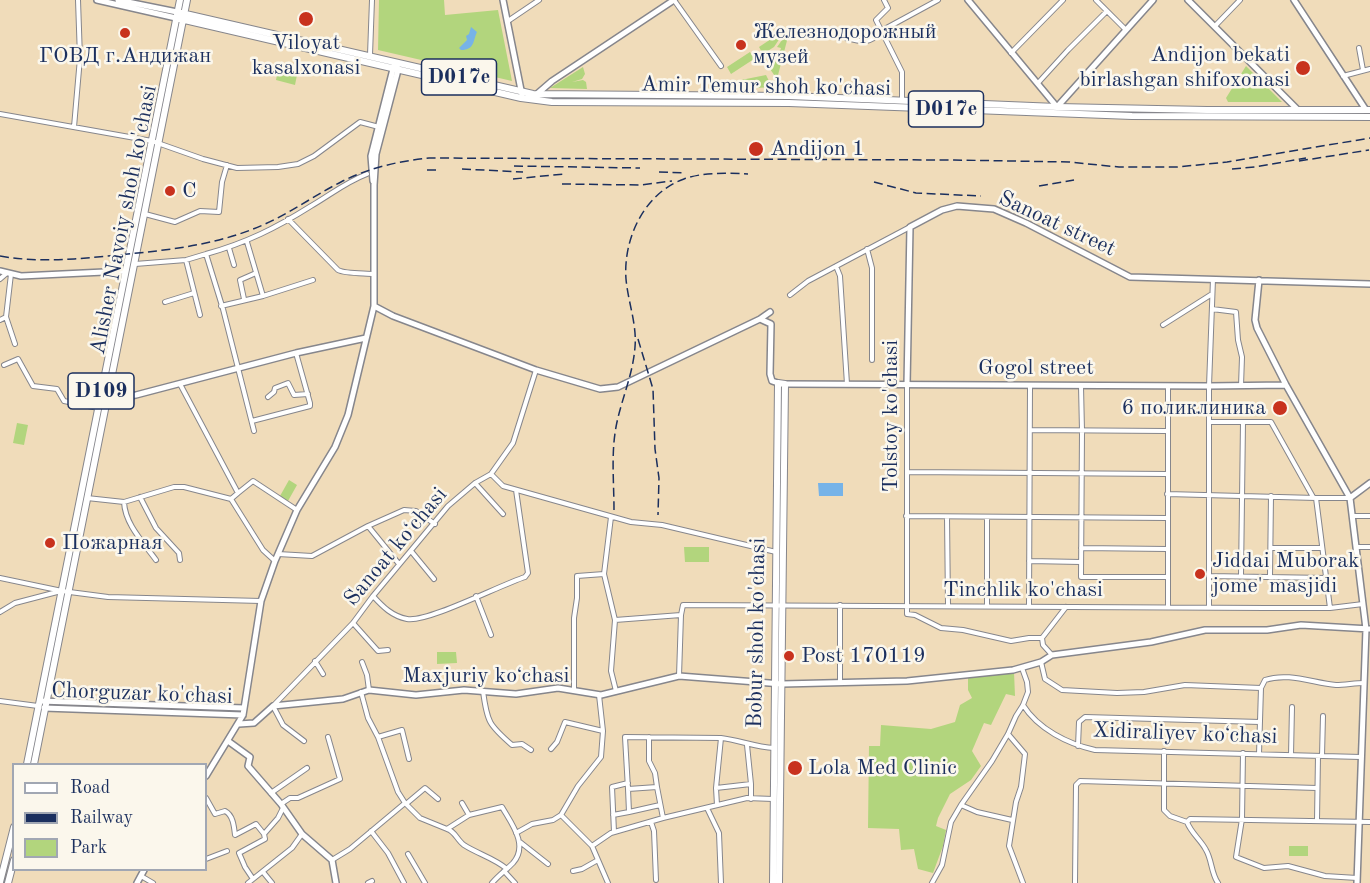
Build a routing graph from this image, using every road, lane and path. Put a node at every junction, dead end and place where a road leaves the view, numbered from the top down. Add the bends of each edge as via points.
1 (78, 0) edge
2 (97, 0) edge
3 (118, 0) edge
4 (180, 0) edge
5 (187, 0) edge
6 (372, 0) edge
7 (503, 0) edge
8 (539, 0) edge
9 (674, 0) edge
10 (884, 0) edge
11 (938, 0) edge
12 (968, 0) edge
13 (978, 0) edge
14 (1062, 0) edge
15 (1096, 0) edge
16 (1153, 0) edge
17 (1188, 0) edge
18 (1240, 0) edge
19 (1293, 0) edge
20 (106, 1) edge
21 (130, 5) junction
22 (973, 6) junction
23 (1107, 11) junction
24 (180, 16) junction
25 (508, 21) junction
26 (1215, 26) junction
27 (1125, 30) junction
28 (881, 31) junction
29 (846, 38) dead end
30 (1359, 48) dead end
31 (1011, 52) junction
32 (370, 56) junction
33 (396, 62) junction
34 (721, 66) dead end
35 (395, 69) junction
36 (1370, 69) edge
37 (1363, 70) junction
38 (1343, 76) junction
39 (1037, 84) junction
40 (522, 95) junction
41 (537, 97) junction
42 (789, 100) junction
43 (902, 100) junction
44 (1057, 110) junction
45 (1298, 110) junction
46 (1368, 110) edge
47 (0, 114) edge
48 (1370, 117) edge
49 (74, 127) junction
50 (380, 127) junction
51 (155, 142) junction
52 (227, 165) junction
53 (367, 174) dead end
54 (144, 214) junction
55 (288, 219) junction
56 (910, 226) junction
57 (247, 242) junction
58 (229, 248) junction
59 (867, 249) junction
60 (206, 254) junction
61 (186, 260) junction
62 (134, 264) junction
63 (234, 265) dead end
64 (836, 266) junction
65 (0, 271) edge
66 (125, 271) junction
67 (9, 273) junction
68 (256, 273) junction
69 (374, 274) junction
70 (0, 279) edge
71 (1213, 279) junction
72 (313, 280) dead end
73 (1259, 280) junction
74 (1370, 284) edge
75 (194, 293) junction
76 (1212, 294) junction
77 (790, 295) dead end
78 (262, 296) junction
79 (244, 299) junction
80 (165, 302) dead end
81 (221, 306) junction
82 (374, 306) junction
83 (1212, 309) junction
84 (770, 312) dead end
85 (200, 315) dead end
86 (6, 317) junction
87 (760, 319) junction
88 (0, 320) edge
89 (1163, 325) dead end
90 (366, 338) junction
91 (15, 344) dead end
92 (113, 351) junction
93 (296, 353) junction
94 (872, 360) dead end
95 (4, 365) dead end
96 (238, 368) junction
97 (536, 370) junction
98 (180, 384) junction
99 (782, 384) junction
100 (848, 384) junction
101 (907, 385) junction
102 (1030, 385) junction
103 (1081, 385) junction
104 (1168, 385) junction
105 (1286, 385) junction
106 (1209, 386) junction
107 (1241, 386) junction
108 (308, 394) junction
109 (104, 396) junction
110 (268, 398) dead end
111 (98, 408) junction
112 (252, 421) junction
113 (1209, 422) junction
114 (1243, 422) junction
115 (1030, 430) junction
116 (254, 431) dead end
117 (1082, 431) junction
118 (1166, 431) junction
119 (780, 444) junction
120 (89, 472) junction
121 (908, 472) junction
122 (1030, 473) junction
123 (491, 474) junction
124 (1082, 474) junction
125 (1167, 474) junction
126 (475, 483) junction
127 (1370, 483) edge
128 (516, 490) junction
129 (238, 492) junction
130 (1167, 494) junction
131 (1209, 496) junction
132 (1242, 496) junction
133 (1271, 496) junction
134 (140, 497) junction
135 (87, 498) junction
136 (1315, 498) junction
137 (1350, 498) junction
138 (231, 499) junction
139 (124, 502) junction
140 (297, 510) junction
141 (503, 514) dead end
142 (906, 516) junction
143 (1353, 516) junction
144 (1370, 516) edge
145 (611, 517) junction
146 (947, 517) junction
147 (987, 518) junction
148 (1029, 518) junction
149 (1081, 518) junction
150 (1167, 518) junction
151 (435, 524) junction
152 (368, 526) junction
153 (74, 543) junction
154 (1356, 547) junction
155 (1370, 547) edge
156 (1081, 548) junction
157 (1271, 548) junction
158 (1322, 548) junction
159 (1167, 549) junction
160 (411, 551) junction
161 (776, 553) junction
162 (277, 558) junction
163 (156, 560) dead end
164 (180, 560) dead end
165 (1029, 561) junction
166 (1081, 562) junction
167 (399, 564) junction
168 (604, 574) junction
169 (1209, 576) junction
170 (1241, 576) junction
171 (1167, 577) junction
172 (1270, 577) junction
173 (0, 578) edge
174 (1326, 578) junction
175 (434, 579) dead end
176 (43, 587) junction
177 (65, 592) junction
178 (373, 596) junction
179 (476, 596) junction
180 (41, 597) junction
181 (261, 601) junction
182 (779, 605) junction
183 (840, 605) junction
184 (948, 605) junction
185 (906, 606) junction
186 (987, 606) junction
187 (1029, 606) junction
188 (1066, 606) junction
189 (1168, 606) junction
190 (1209, 607) junction
191 (1330, 608) junction
192 (1366, 608) edge
193 (0, 612) edge
194 (681, 615) junction
195 (615, 620) junction
196 (353, 623) junction
197 (1368, 629) edge
198 (491, 634) dead end
199 (1042, 638) junction
200 (388, 650) dead end
201 (1052, 655) junction
202 (315, 661) junction
203 (362, 662) dead end
204 (1041, 662) junction
205 (1022, 668) junction
206 (323, 675) dead end
207 (678, 676) junction
208 (778, 683) junction
209 (840, 683) junction
210 (1366, 687) edge
211 (1261, 688) junction
212 (369, 690) junction
213 (574, 690) junction
214 (616, 691) junction
215 (361, 692) junction
216 (483, 692) junction
217 (599, 695) junction
218 (0, 701) edge
219 (42, 704) junction
220 (1023, 705) junction
221 (273, 706) junction
222 (1292, 707) dead end
223 (244, 711) junction
224 (1323, 716) dead end
225 (1260, 722) junction
226 (239, 724) junction
227 (603, 730) junction
228 (1362, 730) junction
229 (1370, 730) edge
230 (1008, 734) junction
231 (328, 737) dead end
232 (378, 737) junction
233 (649, 737) junction
234 (721, 738) junction
235 (228, 741) junction
236 (304, 741) dead end
237 (747, 745) junction
238 (1078, 746) junction
239 (774, 748) junction
240 (551, 749) dead end
241 (531, 750) dead end
242 (1164, 751) junction
243 (1243, 753) junction
244 (1259, 754) junction
245 (1291, 754) junction
246 (1320, 756) junction
247 (1360, 757) junction
248 (409, 759) dead end
249 (27, 763) edge
250 (34, 763) edge
251 (307, 768) dead end
252 (207, 774) edge
253 (628, 783) junction
254 (1164, 783) junction
255 (751, 784) junction
256 (1242, 786) junction
257 (657, 787) junction
258 (716, 788) junction
259 (1317, 788) junction
260 (628, 789) junction
261 (271, 793) junction
262 (438, 799) dead end
263 (751, 799) junction
264 (774, 799) junction
265 (207, 800) edge
266 (462, 803) dead end
267 (405, 804) junction
268 (660, 805) junction
269 (961, 805) junction
270 (282, 806) junction
271 (717, 806) junction
272 (707, 808) junction
273 (629, 812) junction
274 (470, 815) junction
275 (561, 815) junction
276 (613, 815) junction
277 (663, 818) junction
278 (1242, 819) junction
279 (1012, 820) junction
280 (1317, 820) junction
281 (651, 822) junction
282 (1187, 822) junction
283 (1359, 822) junction
284 (1370, 822) edge
285 (447, 829) junction
286 (371, 831) junction
287 (614, 832) junction
288 (516, 833) junction
289 (264, 834) junction
290 (302, 834) junction
291 (519, 842) junction
292 (592, 846) junction
293 (227, 851) dead end
294 (11, 852) edge
295 (408, 854) dead end
296 (207, 860) edge
297 (332, 860) junction
298 (598, 860) junction
299 (548, 864) dead end
300 (12, 868) edge
301 (505, 870) junction
302 (143, 871) edge
303 (573, 871) dead end
304 (263, 872) junction
305 (140, 876) junction
306 (253, 879) junction
307 (656, 880) dead end
308 (1357, 880) edge
309 (0, 882) edge
310 (8, 883) edge
311 (137, 883) edge
312 (153, 883) edge
313 (248, 883) edge
314 (272, 883) edge
315 (336, 883) edge
316 (405, 883) edge
317 (425, 883) edge
318 (492, 883) edge
319 (515, 883) edge
320 (608, 883) edge
321 (721, 883) edge
322 (773, 883) edge
323 (779, 883) edge
324 (932, 883) edge
325 (1023, 883) edge
326 (1075, 883) edge
327 (1218, 883) edge

1 - 49 street via 80,58
2 - 20 main road
3 - 21 main road
4 - 24 main road, Alisher Navoiy shoh ko'chasi
5 - 24 main road, Alisher Navoiy shoh ko'chasi
6 - 32 street
7 - 25 main road
8 - 25 street
9 - 34 street
9 - 41 main road via 552,81
10 - 28 street via 888,8 876,19
11 - 28 street
12 - 22 main road
13 - 22 street
14 - 31 street
15 - 23 street
16 - 27 main road
17 - 26 main road
18 - 26 street
19 - 38 main road
20 - 21 main road
21 - 24 main road
22 - 31 main road
23 - 27 street
23 - 39 street
24 - 32 main road, D017e
24 - 35 main road, D017e
24 - 51 main road, Alisher Navoiy shoh ko'chasi / D109
25 - 40 main road
26 - 45 main road
27 - 44 main road
28 - 29 street via 862,42
28 - 43 street via 902,72
30 - 37 street
31 - 39 main road
32 - 33 main road, D017e
33 - 35 main road
33 - 40 main road, D017e
35 - 40 main road, D017e
35 - 50 main road
36 - 37 street
37 - 38 street
38 - 46 main road
39 - 44 main road
40 - 41 main road, Amir Temur shoh ko'chasi / D017e
41 - 42 main road, Amir Temur shoh ko'chasi / D017e via 585,102
42 - 43 main road, Amir Temur shoh ko'chasi / D017e
42 - 44 main road, Amir Temur shoh ko'chasi / D017e
43 - 44 main road, Amir Temur shoh ko'chasi / D017e
44 - 45 main road, Amir Temur shoh ko'chasi / D017e
44 - 48 main road, Amir Temur shoh ko'chasi / D017e
45 - 46 main road, Amir Temur shoh ko'chasi / D017e
47 - 49 street
49 - 51 street
50 - 52 street via 360,123 298,164 258,168
50 - 69 main road via 374,185
51 - 52 street
51 - 54 main road, Alisher Navoiy shoh ko'chasi / D109
51 - 66 main road, Alisher Navoiy shoh ko'chasi / D109
52 - 54 street via 219,212 200,211 175,222
53 - 55 street
54 - 62 main road, Alisher Navoiy shoh ko'chasi / D109
55 - 57 street
55 - 69 street via 338,270
56 - 59 street, Sanoat street
56 - 71 main road, Sanoat street via 957,206 993,209 1130,277
56 - 101 main road, Tolstoy ko'chasi
57 - 58 street
57 - 68 street
58 - 60 street
58 - 63 street
59 - 64 street, Sanoat street
59 - 94 street via 872,268
60 - 61 street
60 - 81 street
61 - 62 street
61 - 75 street
62 - 92 main road, Alisher Navoiy shoh ko'chasi / D109
64 - 77 street, Sanoat street
64 - 100 street
65 - 67 main road
66 - 67 main road via 21,276
66 - 92 main road, Alisher Navoiy shoh ko'chasi / D109
67 - 70 street
67 - 86 street
68 - 78 street
68 - 79 street via 240,280
69 - 82 main road
71 - 73 main road, Sanoat street
71 - 76 street
72 - 78 street
73 - 74 main road, Sanoat street
73 - 105 main road via 1257,328
75 - 80 street
75 - 85 street
76 - 83 street
76 - 89 street
78 - 79 street
79 - 81 street
81 - 96 street
82 - 90 main road
82 - 97 main road
83 - 106 street
83 - 107 street via 1236,312
84 - 87 main road
86 - 88 street
86 - 91 street
87 - 97 main road via 618,387 600,389
87 - 99 main road via 771,324 770,374 772,381
90 - 93 main road
90 - 140 main road via 342,432
92 - 109 main road, Alisher Navoiy shoh ko'chasi / D109
93 - 96 main road
93 - 108 street
95 - 111 street via 18,359 33,386 57,389 64,401
96 - 98 main road
96 - 112 street
97 - 123 street via 513,443
98 - 109 main road via 114,399
98 - 129 street
99 - 100 main road, Gogol street
99 - 119 main road, Bobur shoh ko'chasi
100 - 101 main road, Gogol street
101 - 102 main road, Gogol street
101 - 121 street, Tolstoy ko'chasi
102 - 103 main road, Gogol street
102 - 115 street
103 - 104 main road, Gogol street
103 - 117 street
104 - 106 main road, Gogol street
104 - 118 street
105 - 107 main road, Gogol street
105 - 137 main road
106 - 107 main road, Gogol street
106 - 113 street
108 - 110 street via 294,395 288,383 275,388
108 - 112 street via 310,406
109 - 111 main road, Alisher Navoiy shoh ko'chasi / D109
109 - 120 main road, Alisher Navoiy shoh ko'chasi / D109
111 - 120 main road, Alisher Navoiy shoh ko'chasi / D109
112 - 116 street
113 - 114 street
113 - 131 street
114 - 132 street
114 - 136 street via 1271,422
115 - 117 street
115 - 122 street
117 - 118 street
117 - 124 street
118 - 125 street
119 - 161 main road, Bobur shoh ko'chasi
119 - 182 main road, Bobur shoh ko'chasi
120 - 135 main road, Alisher Navoiy shoh ko'chasi / D109
120 - 153 main road, Alisher Navoiy shoh ko'chasi / D109
121 - 122 street
121 - 142 street, Tolstoy ko'chasi
122 - 124 street
122 - 148 street
123 - 126 street, Sanoat koʻchasi
123 - 128 street via 503,486
124 - 125 street
124 - 149 street
125 - 130 street
126 - 141 street
126 - 151 street, Sanoat koʻchasi via 456,497
127 - 137 main road
128 - 145 street
128 - 179 street via 527,575
129 - 138 street
129 - 140 street via 253,480
130 - 131 street
130 - 150 street
131 - 132 street
131 - 169 street
132 - 133 street
132 - 170 street
133 - 136 street
133 - 157 street
134 - 138 street via 184,487
134 - 139 street
134 - 164 street via 156,528 179,553
135 - 139 street
135 - 153 main road, Alisher Navoiy shoh ko'chasi / D109
136 - 137 street
136 - 158 street
137 - 143 main road
138 - 162 street via 263,550
139 - 163 street via 131,525
140 - 162 main road
142 - 146 street
142 - 185 street, Tolstoy ko'chasi
143 - 144 street
143 - 154 main road
145 - 161 street via 662,525
145 - 168 street
146 - 147 street
146 - 184 street
147 - 148 street
147 - 186 street
148 - 149 street
148 - 165 street
149 - 150 street
149 - 156 street
150 - 159 street
151 - 152 street via 416,511 404,510
151 - 160 street, Sanoat koʻchasi
152 - 162 street via 312,556
152 - 167 street
153 - 177 main road, Alisher Navoiy shoh ko'chasi / D109
154 - 155 street
154 - 192 main road
156 - 159 street
156 - 166 street
157 - 158 street
157 - 172 street
158 - 174 street
159 - 171 street
160 - 167 street, Sanoat koʻchasi
160 - 175 street
161 - 182 main road, Bobur shoh ko'chasi
162 - 181 main road
165 - 166 street
165 - 187 street
166 - 171 street via 1081,577
167 - 178 street, Sanoat koʻchasi
168 - 195 street
168 - 213 street via 577,576
169 - 170 street
169 - 190 street
170 - 172 street
171 - 189 street
172 - 174 street
173 - 176 street
174 - 191 street
176 - 177 street
176 - 180 street
177 - 180 street
177 - 181 street via 108,597
177 - 219 main road, Alisher Navoiy shoh ko'chasi / D109
178 - 179 street via 390,612 409,619 426,617
178 - 196 street, Sanoat koʻchasi
179 - 198 street
180 - 193 street via 15,603
181 - 223 main road
182 - 183 street, Tinchlik ko'chasi
182 - 194 street, Tinchlik ko'chasi via 682,605
182 - 208 main road, Bobur shoh ko'chasi
183 - 185 street, Tinchlik ko'chasi
183 - 209 street
184 - 185 street, Tinchlik ko'chasi
184 - 186 street, Tinchlik ko'chasi
185 - 199 street via 908,614 941,628 1011,641
186 - 187 street, Tinchlik ko'chasi
187 - 188 street, Tinchlik ko'chasi
188 - 189 street, Tinchlik ko'chasi
188 - 199 street
189 - 190 street, Tinchlik ko'chasi
190 - 191 street, Tinchlik ko'chasi
191 - 192 street, Tinchlik ko'chasi
192 - 197 main road
194 - 195 street
194 - 207 street
195 - 214 street via 611,671
196 - 200 street via 378,651
196 - 202 street, Sanoat koʻchasi
197 - 201 main road via 1301,625 1205,630 1151,642
197 - 210 main road
199 - 201 street
201 - 204 main road, Maxjuriy koʻchasi
202 - 206 street
202 - 221 street, Sanoat koʻchasi
203 - 212 street
204 - 205 main road, Maxjuriy koʻchasi
204 - 211 street via 1047,681 1062,690 1136,693 1185,685
205 - 209 main road, Maxjuriy koʻchasi via 907,681
205 - 220 street via 1028,692
207 - 208 main road, Maxjuriy koʻchasi
207 - 214 main road, Maxjuriy koʻchasi
208 - 209 main road, Maxjuriy koʻchasi
208 - 239 main road, Bobur shoh ko'chasi
208 - 323 main road, Bobur shoh ko'chasi
210 - 211 street via 1275,678 1265,680
210 - 228 main road
211 - 225 street
212 - 215 main road, Maxjuriy koʻchasi
212 - 216 main road, Maxjuriy koʻchasi via 416,695
213 - 216 main road, Maxjuriy koʻchasi
213 - 217 main road, Maxjuriy koʻchasi
214 - 217 main road, Maxjuriy koʻchasi
215 - 221 main road, Maxjuriy koʻchasi via 343,699
215 - 232 street
216 - 241 street via 492,728 512,745 522,744
217 - 227 street
218 - 219 street
219 - 223 main road, Chorguzar ko'chasi
219 - 249 main road, Alisher Navoiy shoh ko'chasi / D109
219 - 250 main road, Alisher Navoiy shoh ko'chasi / D109
220 - 230 street
220 - 238 street, Xidiraliyev koʻchasi via 1038,724
221 - 226 main road via 254,723
221 - 236 street via 283,725
222 - 245 street
223 - 226 main road
224 - 246 street
225 - 238 street via 1085,717 1079,722
225 - 244 street
226 - 235 main road
227 - 240 street via 566,722
227 - 275 street via 602,757
228 - 229 street
228 - 247 main road
230 - 269 street
230 - 279 street via 1025,754
231 - 270 street via 340,779 290,798
232 - 248 street via 402,730
232 - 267 street
233 - 234 street
233 - 253 street via 625,737
233 - 257 street via 649,761
234 - 237 street
234 - 258 street
235 - 252 main road
235 - 261 main road via 250,757 248,766
237 - 239 street
237 - 255 street
238 - 242 street, Xidiraliyev koʻchasi via 1095,750
239 - 264 main road, Bobur shoh ko'chasi
242 - 243 street, Xidiraliyev koʻchasi
242 - 254 street
243 - 244 street, Xidiraliyev koʻchasi
243 - 256 street
244 - 245 street, Xidiraliyev koʻchasi
245 - 246 street, Xidiraliyev koʻchasi
246 - 247 street, Xidiraliyev koʻchasi
246 - 259 street
247 - 283 main road
251 - 261 street
253 - 260 street
253 - 276 street via 612,787
254 - 256 street
254 - 282 street via 1165,812
254 - 326 street via 1078,782
255 - 258 street
255 - 263 street
256 - 259 street
256 - 278 street
257 - 260 street
257 - 268 street
258 - 271 street
259 - 280 street
260 - 273 street
261 - 270 main road
262 - 267 street via 425,788
263 - 264 street
263 - 271 street
264 - 322 main road, Bobur shoh ko'chasi
265 - 289 street via 215,814 228,813 235,835 255,824
266 - 274 street
267 - 285 street via 420,818
267 - 286 street
268 - 273 street
268 - 277 street
269 - 279 street
269 - 324 street via 951,822 942,865
270 - 289 street via 278,818
270 - 290 main road
271 - 272 street
272 - 277 street
272 - 321 street via 719,833
273 - 276 street
274 - 285 street
274 - 288 street via 502,807
275 - 288 street
275 - 292 street
276 - 287 street
277 - 281 street
278 - 280 street
278 - 282 street via 1192,818
278 - 308 street via 1235,856 1245,862
279 - 325 street via 1009,850
280 - 283 street
281 - 287 street
281 - 307 street
282 - 327 street via 1207,851
283 - 284 street
283 - 308 main road
285 - 301 street via 461,843 499,862
286 - 297 street
286 - 316 street
287 - 292 street
288 - 291 street
289 - 306 street via 265,839 239,853
290 - 297 main road
290 - 304 street via 292,848
291 - 299 street
291 - 301 street via 517,856
292 - 298 street
293 - 296 street
294 - 309 main road
295 - 317 street
297 - 315 main road
298 - 303 street
298 - 320 street
300 - 310 main road
301 - 318 street
301 - 319 street
302 - 305 main road
304 - 306 street
304 - 314 street
305 - 311 main road
305 - 312 street
306 - 313 street

